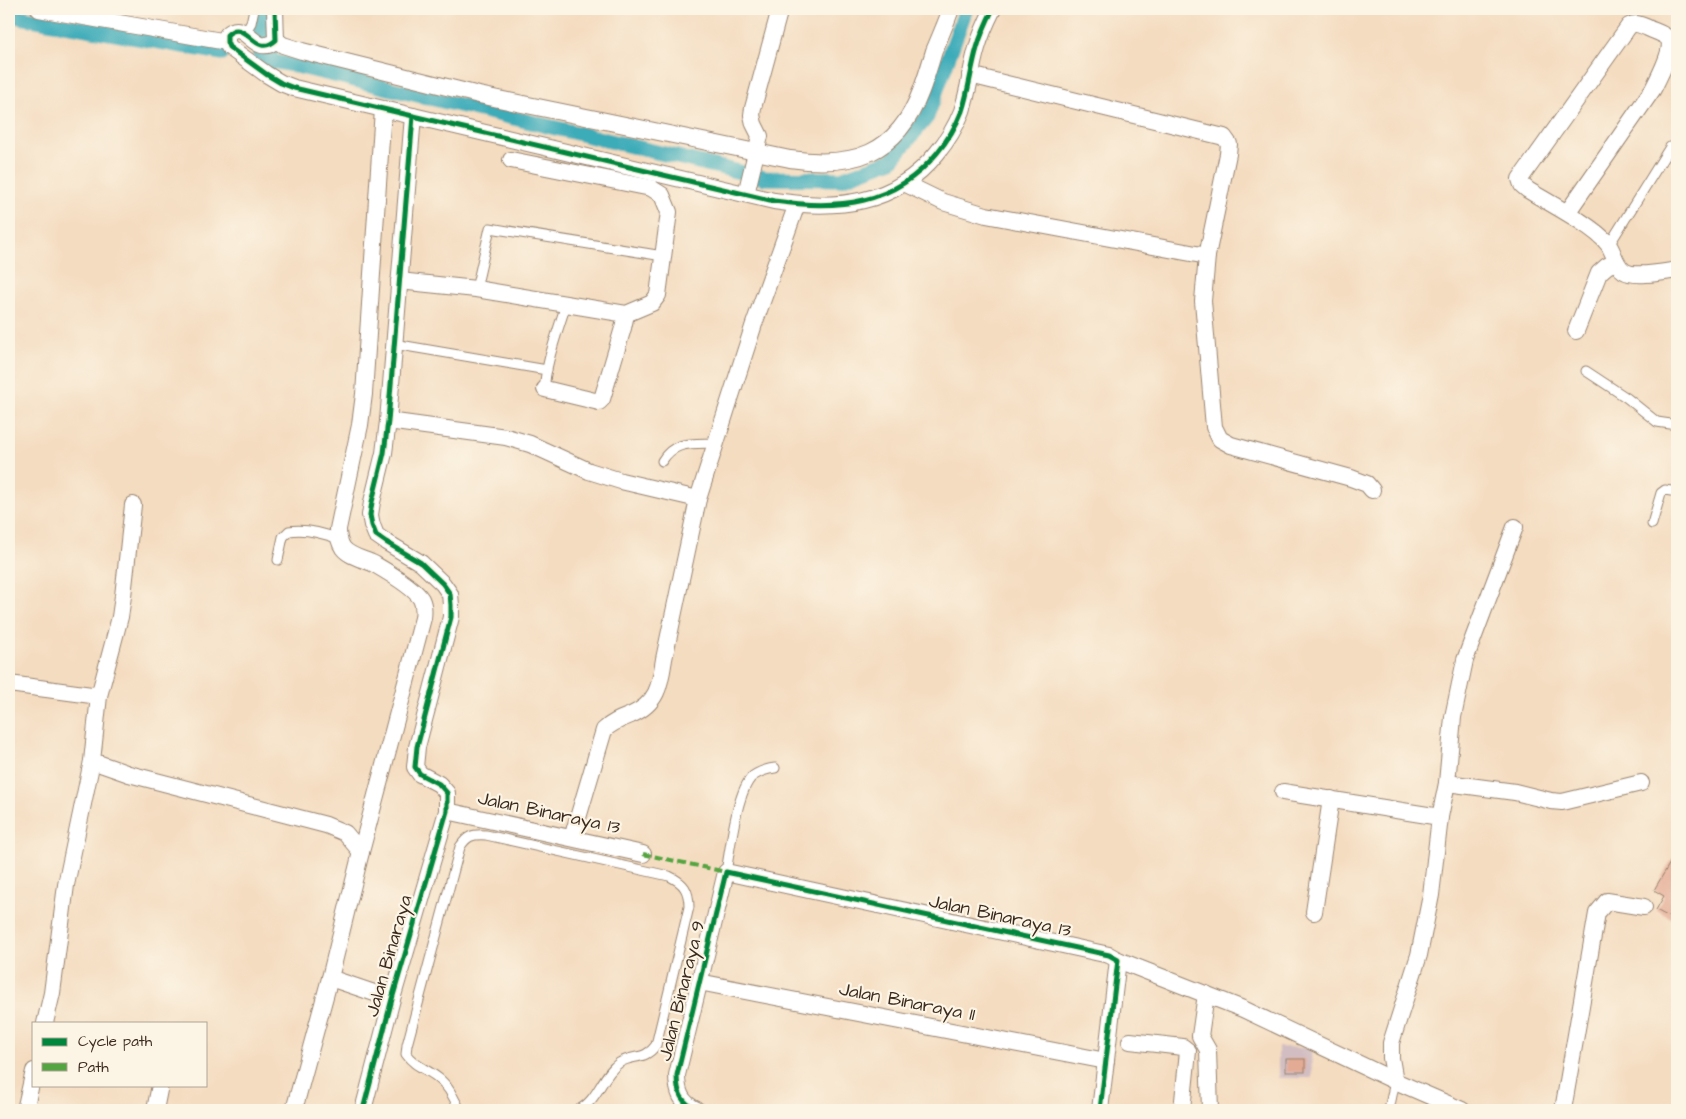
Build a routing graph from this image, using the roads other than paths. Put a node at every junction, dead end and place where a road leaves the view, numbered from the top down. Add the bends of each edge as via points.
1 (39, 9) edge
2 (254, 9) edge
3 (275, 9) edge
4 (780, 9) edge
5 (951, 9) edge
6 (993, 9) edge
7 (245, 33) junction
8 (276, 40) junction
9 (227, 42) junction
10 (970, 76) junction
11 (383, 109) junction
12 (413, 116) junction
13 (1670, 147) dead end
14 (756, 155) junction
15 (511, 160) dead end
16 (904, 183) junction
17 (747, 191) junction
18 (797, 204) junction
19 (1567, 214) junction
20 (1609, 245) junction
21 (663, 256) junction
22 (1207, 256) junction
23 (1616, 262) junction
24 (1677, 270) edge
25 (400, 281) junction
26 (476, 289) junction
27 (566, 304) junction
28 (626, 314) junction
29 (1576, 332) dead end
30 (394, 344) junction
31 (547, 370) junction
32 (1586, 371) dead end
33 (545, 389) joint
34 (388, 421) junction
35 (1677, 425) edge
36 (716, 443) junction
37 (662, 461) dead end
38 (1372, 490) dead end
39 (1677, 492) edge
40 (698, 499) junction
41 (133, 505) dead end
42 (1652, 524) dead end
43 (1515, 527) dead end
44 (339, 539) junction
45 (278, 560) dead end
46 (9, 684) edge
47 (99, 696) junction
48 (92, 761) junction
49 (775, 768) dead end
50 (1447, 783) junction
51 (1641, 783) dead end
52 (1283, 792) dead end
53 (1331, 799) junction
54 (447, 811) junction
55 (1440, 817) junction
56 (572, 838) junction
57 (361, 852) junction
58 (643, 854) dead end
59 (726, 872) junction
60 (1644, 907) dead end
61 (1314, 912) dead end
62 (1118, 960) junction
63 (330, 978) junction
64 (699, 982) junction
65 (1206, 994) junction
66 (392, 999) junction
67 (45, 1022) edge
68 (1200, 1036) junction
69 (1130, 1041) dead end
70 (1188, 1051) junction
71 (1106, 1061) junction
72 (32, 1080) edge
73 (1395, 1081) junction
74 (160, 1086) edge
75 (1443, 1106) edge
76 (25, 1110) edge
77 (155, 1110) edge
78 (294, 1110) edge
79 (363, 1110) edge
80 (460, 1110) edge
81 (578, 1110) edge
82 (697, 1110) edge
83 (1100, 1110) edge
84 (1182, 1110) edge
85 (1210, 1110) edge
86 (1389, 1110) edge
87 (1462, 1110) edge
88 (1563, 1110) edge

1 - 9 street
2 - 7 lane
3 - 8 street
4 - 14 street via 753,108 754,124 760,136
5 - 14 street via 921,93 908,120 890,142 867,155 842,161 816,163
6 - 10 street
7 - 8 street via 258,45 267,46
7 - 9 street via 231,31
8 - 14 street via 302,51 478,95
9 - 11 street via 280,83
10 - 16 street via 962,111 947,141 924,169
10 - 22 street via 1224,137 1229,144 1228,154
11 - 12 street
11 - 44 street via 364,394 338,529
12 - 17 street
12 - 25 street
13 - 20 lane
14 - 17 street
15 - 21 street via 658,191 669,212
16 - 18 street via 886,194 851,203
16 - 22 street via 943,202 986,215
17 - 18 street via 774,201
18 - 36 street
19 - 19 street via 1522,185 1521,176 1629,26 1638,24 1665,36 1669,43 1664,68 1653,89
19 - 20 street
20 - 23 street
21 - 26 lane via 490,228
21 - 28 street via 658,295 652,302
22 - 38 street via 1204,301 1214,427 1220,439 1231,445 1351,478 1367,484
23 - 24 street via 1624,271 1638,274
23 - 29 street via 1599,273
25 - 26 street
25 - 30 street
26 - 27 street
27 - 28 street
27 - 31 lane
28 - 33 street via 599,402
30 - 31 lane
30 - 34 street
31 - 33 lane
32 - 35 lane via 1657,422
34 - 40 street via 506,437 530,444 589,471
34 - 54 street via 370,515 372,525 376,535 421,564 450,594 451,617 416,758 420,774 439,784 447,793
36 - 37 lane via 677,446
36 - 40 street
39 - 42 lane via 1665,490 1661,493
40 - 56 street via 660,684 652,700 640,711 610,724 604,730
41 - 47 street via 120,617
43 - 50 street via 1465,660 1454,717
44 - 45 lane via 306,531 289,531 284,537
44 - 57 street via 350,554 374,564 416,591 424,609
46 - 47 street
47 - 48 street
48 - 57 street via 129,774 326,825 345,834
48 - 67 street via 66,885
49 - 59 lane via 752,776 746,785
50 - 51 street via 1562,802
50 - 55 street
52 - 53 street
53 - 55 street
53 - 61 street
54 - 56 street, Jalan Binaraya 13
54 - 66 street, Jalan Binaraya
55 - 73 street via 1419,955 1392,1043
56 - 58 street, Jalan Binaraya 13
57 - 63 street
59 - 62 street, Jalan Binaraya 13 via 1109,955
59 - 64 street, Jalan Binaraya 9
60 - 88 street via 1607,901 1597,913
62 - 65 street, Jalan Binaraya 13
62 - 71 street
63 - 66 street
63 - 78 street
64 - 71 street, Jalan Binaraya 11
64 - 82 street, Jalan Binaraya 9 via 677,1075 680,1098
65 - 68 street
65 - 73 street, Jalan Binaraya 13
66 - 79 street, Jalan Binaraya
68 - 70 street
68 - 85 street via 1208,1050
69 - 70 street via 1183,1047
70 - 84 street
71 - 83 street
72 - 76 street
73 - 75 street, Jalan Binaraya 13
73 - 86 lane
74 - 77 street
75 - 87 street, Jalan Binaraya 13
80 - 81 lane via 440,1079 412,1062 406,1054 460,847 466,838 474,834 669,876 686,887 689,907 656,1046 644,1056 620,1062 585,1107

